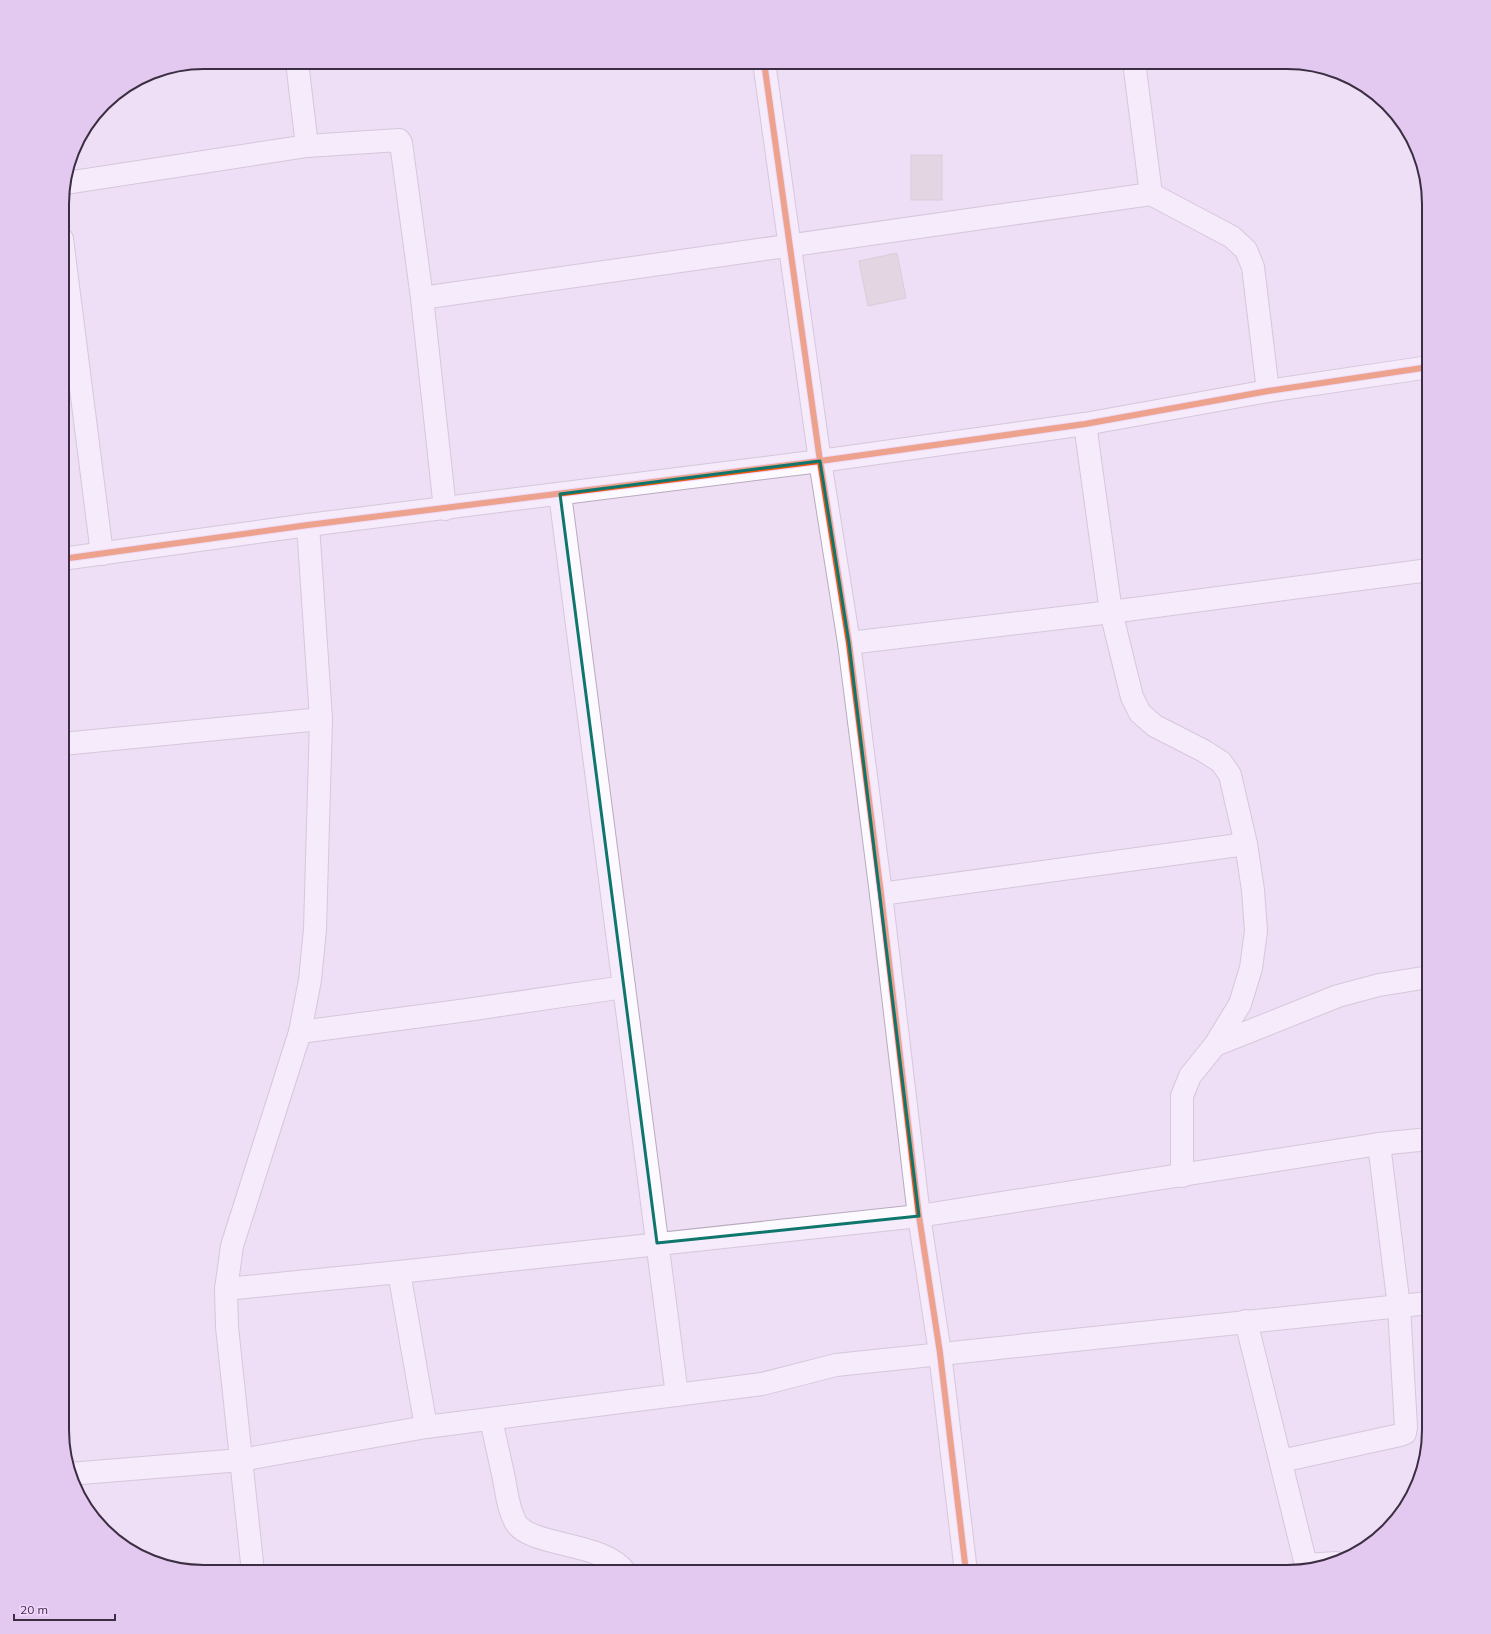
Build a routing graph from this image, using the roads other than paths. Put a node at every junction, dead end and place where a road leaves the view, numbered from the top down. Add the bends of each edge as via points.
1 (298, 69) edge
2 (765, 69) edge
3 (1135, 69) edge
4 (307, 146) junction
5 (71, 181) edge
6 (1151, 194) junction
7 (790, 245) junction
8 (69, 294) edge
9 (422, 298) junction
10 (1422, 368) edge
11 (1268, 391) junction
12 (1085, 424) junction
13 (820, 460) junction
14 (560, 494) junction
15 (445, 509) junction
16 (308, 525) junction
17 (102, 554) junction
18 (69, 558) edge
19 (1422, 571) edge
20 (1111, 612) junction
21 (849, 643) junction
22 (321, 718) junction
23 (69, 743) edge
24 (1246, 844) junction
25 (881, 894) junction
26 (1422, 978) edge
27 (624, 987) junction
28 (300, 1032) junction
29 (1215, 1045) junction
30 (1422, 1140) edge
31 (1379, 1144) junction
32 (1182, 1176) junction
33 (919, 1216) junction
34 (657, 1243) junction
35 (399, 1272) junction
36 (226, 1289) junction
37 (1422, 1303) edge
38 (1399, 1307) junction
39 (1246, 1321) junction
40 (940, 1354) junction
41 (677, 1395) junction
42 (491, 1419) junction
43 (426, 1427) junction
44 (241, 1460) junction
45 (1281, 1461) junction
46 (76, 1473) edge
47 (1305, 1563) edge
48 (252, 1565) edge
49 (620, 1565) edge
50 (965, 1565) edge

1 - 4 street
2 - 7 street
3 - 6 street
4 - 5 street
4 - 9 street via 398,140 401,143
6 - 7 street
6 - 11 street via 1232,236 1246,250 1253,267
7 - 9 street
7 - 13 street
8 - 17 street
9 - 15 street
10 - 11 street
11 - 12 street
12 - 13 street
12 - 20 street
13 - 14 street
13 - 21 street
14 - 15 street
14 - 27 street
15 - 16 street
16 - 17 street
16 - 22 street
17 - 18 street
19 - 20 street
20 - 21 street
20 - 24 street via 1132,697 1140,713 1155,726 1221,762 1230,774
21 - 25 street
22 - 23 street
22 - 28 street via 315,929 310,980
24 - 25 street
24 - 29 street via 1254,890 1256,931 1251,968 1240,1004
25 - 33 street
26 - 29 street via 1379,985 1338,996
27 - 28 street
27 - 34 street
28 - 36 street via 232,1246
29 - 32 street via 1190,1076 1182,1096
30 - 31 street
31 - 32 street
31 - 38 street
32 - 33 street
33 - 34 street
33 - 40 street
34 - 35 street
34 - 41 street
35 - 36 street
35 - 43 street
36 - 44 street via 227,1327
37 - 38 street
38 - 39 street
38 - 45 street via 1406,1427 1404,1432 1400,1435
39 - 40 street
39 - 45 street
40 - 41 street via 836,1365 762,1384
40 - 50 street
41 - 42 street
42 - 43 street
42 - 49 street via 510,1508 517,1524 531,1534 604,1556
43 - 44 street
44 - 46 street
44 - 48 street
45 - 47 street

